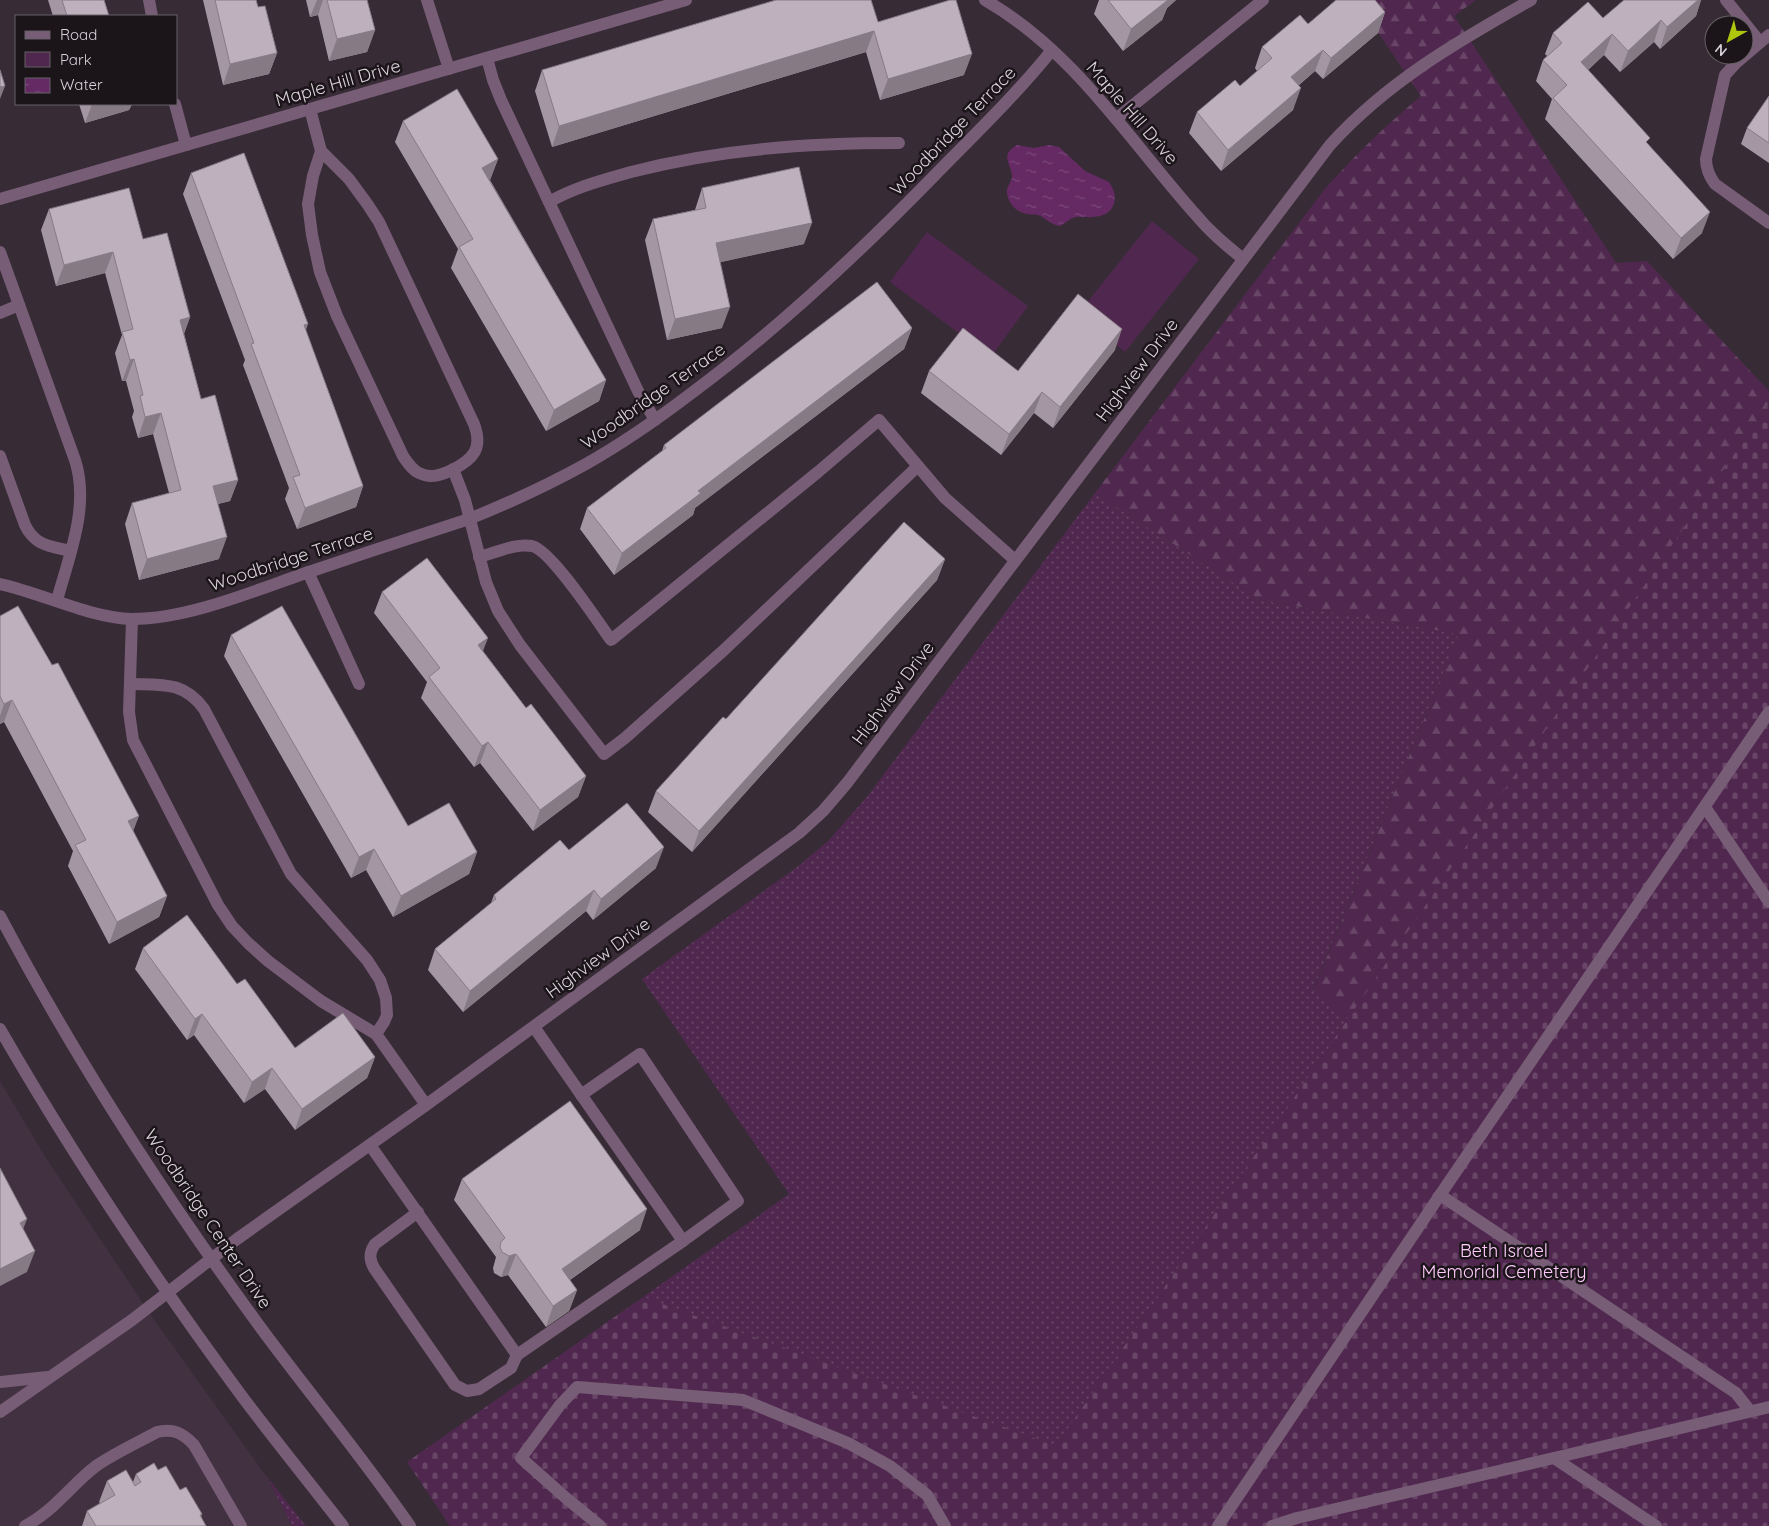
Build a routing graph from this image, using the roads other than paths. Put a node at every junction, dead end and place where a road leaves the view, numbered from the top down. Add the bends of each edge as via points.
1 (149, 0) edge
2 (427, 0) edge
3 (686, 0) edge
4 (985, 0) edge
5 (1263, 0) edge
6 (1531, 0) edge
7 (1726, 0) edge
8 (152, 15) edge
9 (1765, 39) edge
10 (1052, 50) junction
11 (488, 58) junction
12 (449, 69) junction
13 (175, 105) edge
14 (310, 109) junction
15 (1116, 119) junction
16 (899, 143) dead end
17 (186, 145) junction
18 (321, 151) junction
19 (0, 199) edge
20 (549, 202) junction
21 (1769, 223) edge
22 (0, 252) edge
23 (1243, 259) junction
24 (19, 305) junction
25 (0, 313) edge
26 (655, 420) junction
27 (0, 456) edge
28 (917, 467) junction
29 (454, 469) junction
30 (469, 519) junction
31 (71, 551) junction
32 (479, 557) junction
33 (1015, 560) junction
34 (308, 572) junction
35 (0, 584) edge
36 (57, 600) junction
37 (132, 619) junction
38 (130, 684) junction
39 (359, 684) dead end
40 (1769, 712) edge
41 (1705, 807) junction
42 (1769, 902) edge
43 (0, 916) edge
44 (534, 1027) junction
45 (0, 1029) edge
46 (376, 1034) junction
47 (581, 1095) junction
48 (426, 1105) junction
49 (370, 1144) junction
50 (1440, 1195) junction
51 (418, 1212) junction
52 (683, 1241) junction
53 (212, 1259) junction
54 (168, 1293) junction
55 (517, 1355) junction
56 (51, 1376) junction
57 (0, 1382) edge
58 (1769, 1407) edge
59 (1750, 1411) junction
60 (0, 1412) edge
61 (1554, 1458) junction
62 (25, 1526) edge
63 (241, 1526) edge
64 (343, 1526) edge
65 (410, 1526) edge
66 (600, 1526) edge
67 (945, 1526) edge
68 (1218, 1526) edge
69 (1272, 1526) edge
70 (1656, 1526) edge

1 - 8 street
2 - 12 street
3 - 11 street, Maple Hill Drive
4 - 10 street, Maple Hill Drive
5 - 15 street
6 - 23 street, Highview Drive via 1445,50 1374,102 1317,161
7 - 9 street
9 - 21 street via 1736,63 1726,76 1706,168 1722,190
10 - 15 street, Maple Hill Drive
10 - 26 street, Woodbridge Terrace via 901,210 822,286 748,350
11 - 12 street, Maple Hill Drive
11 - 20 street via 501,100
12 - 14 street, Maple Hill Drive
13 - 17 street
14 - 17 street, Maple Hill Drive
14 - 18 street
15 - 23 street, Maple Hill Drive via 1196,216
16 - 20 street via 792,145 702,157 601,180
17 - 19 street, Maple Hill Drive
18 - 29 street via 354,184 379,222 474,424 478,438 476,449 467,462
18 - 29 street via 308,204 315,255 331,303 407,461 415,471 425,476 438,476
20 - 26 street via 638,391
22 - 24 street
23 - 33 street, Highview Drive
24 - 25 street
24 - 31 street via 79,476 80,509
26 - 30 street, Woodbridge Terrace via 566,475
27 - 31 street via 31,535 45,545
28 - 32 street via 879,420 611,640 540,549 518,546
28 - 32 street via 724,650 604,754 505,623 492,597
28 - 33 street via 956,509
29 - 30 street
30 - 32 street
30 - 34 street, Woodbridge Terrace
31 - 36 street
33 - 44 street, Highview Drive via 847,783 811,822 786,844
34 - 37 street, Woodbridge Terrace via 218,603 162,616
34 - 39 street
35 - 36 street, Woodbridge Terrace
36 - 37 street, Woodbridge Terrace via 105,616
37 - 38 street
38 - 46 street via 129,723 137,749 232,926 268,961 321,1001
38 - 46 street via 178,688 193,696 204,709 288,869 367,960 380,980 387,1015
40 - 41 street
41 - 42 street
41 - 50 street
43 - 53 street, Woodbridge Center Drive via 96,1083
44 - 47 street
44 - 48 street, Highview Drive
45 - 54 street via 64,1137
46 - 48 street
47 - 52 street
47 - 52 street via 640,1054 738,1201
48 - 49 street, Highview Drive
49 - 51 street
49 - 53 street, Highview Drive
50 - 59 street via 1736,1393
50 - 68 street
51 - 55 street
51 - 55 street via 375,1244 370,1259 455,1385 467,1391 479,1389 511,1368
52 - 55 street
53 - 54 street, Highview Drive
53 - 65 street, Woodbridge Center Drive
54 - 56 street, Highview Drive
54 - 64 street via 262,1423
56 - 57 street
56 - 60 street, Highview Drive
58 - 59 street
59 - 61 street
61 - 69 street
61 - 70 street
62 - 63 street via 57,1504 97,1465 167,1429 177,1431 194,1445
66 - 67 street via 521,1458 577,1387 742,1400 848,1443 890,1466 927,1495

